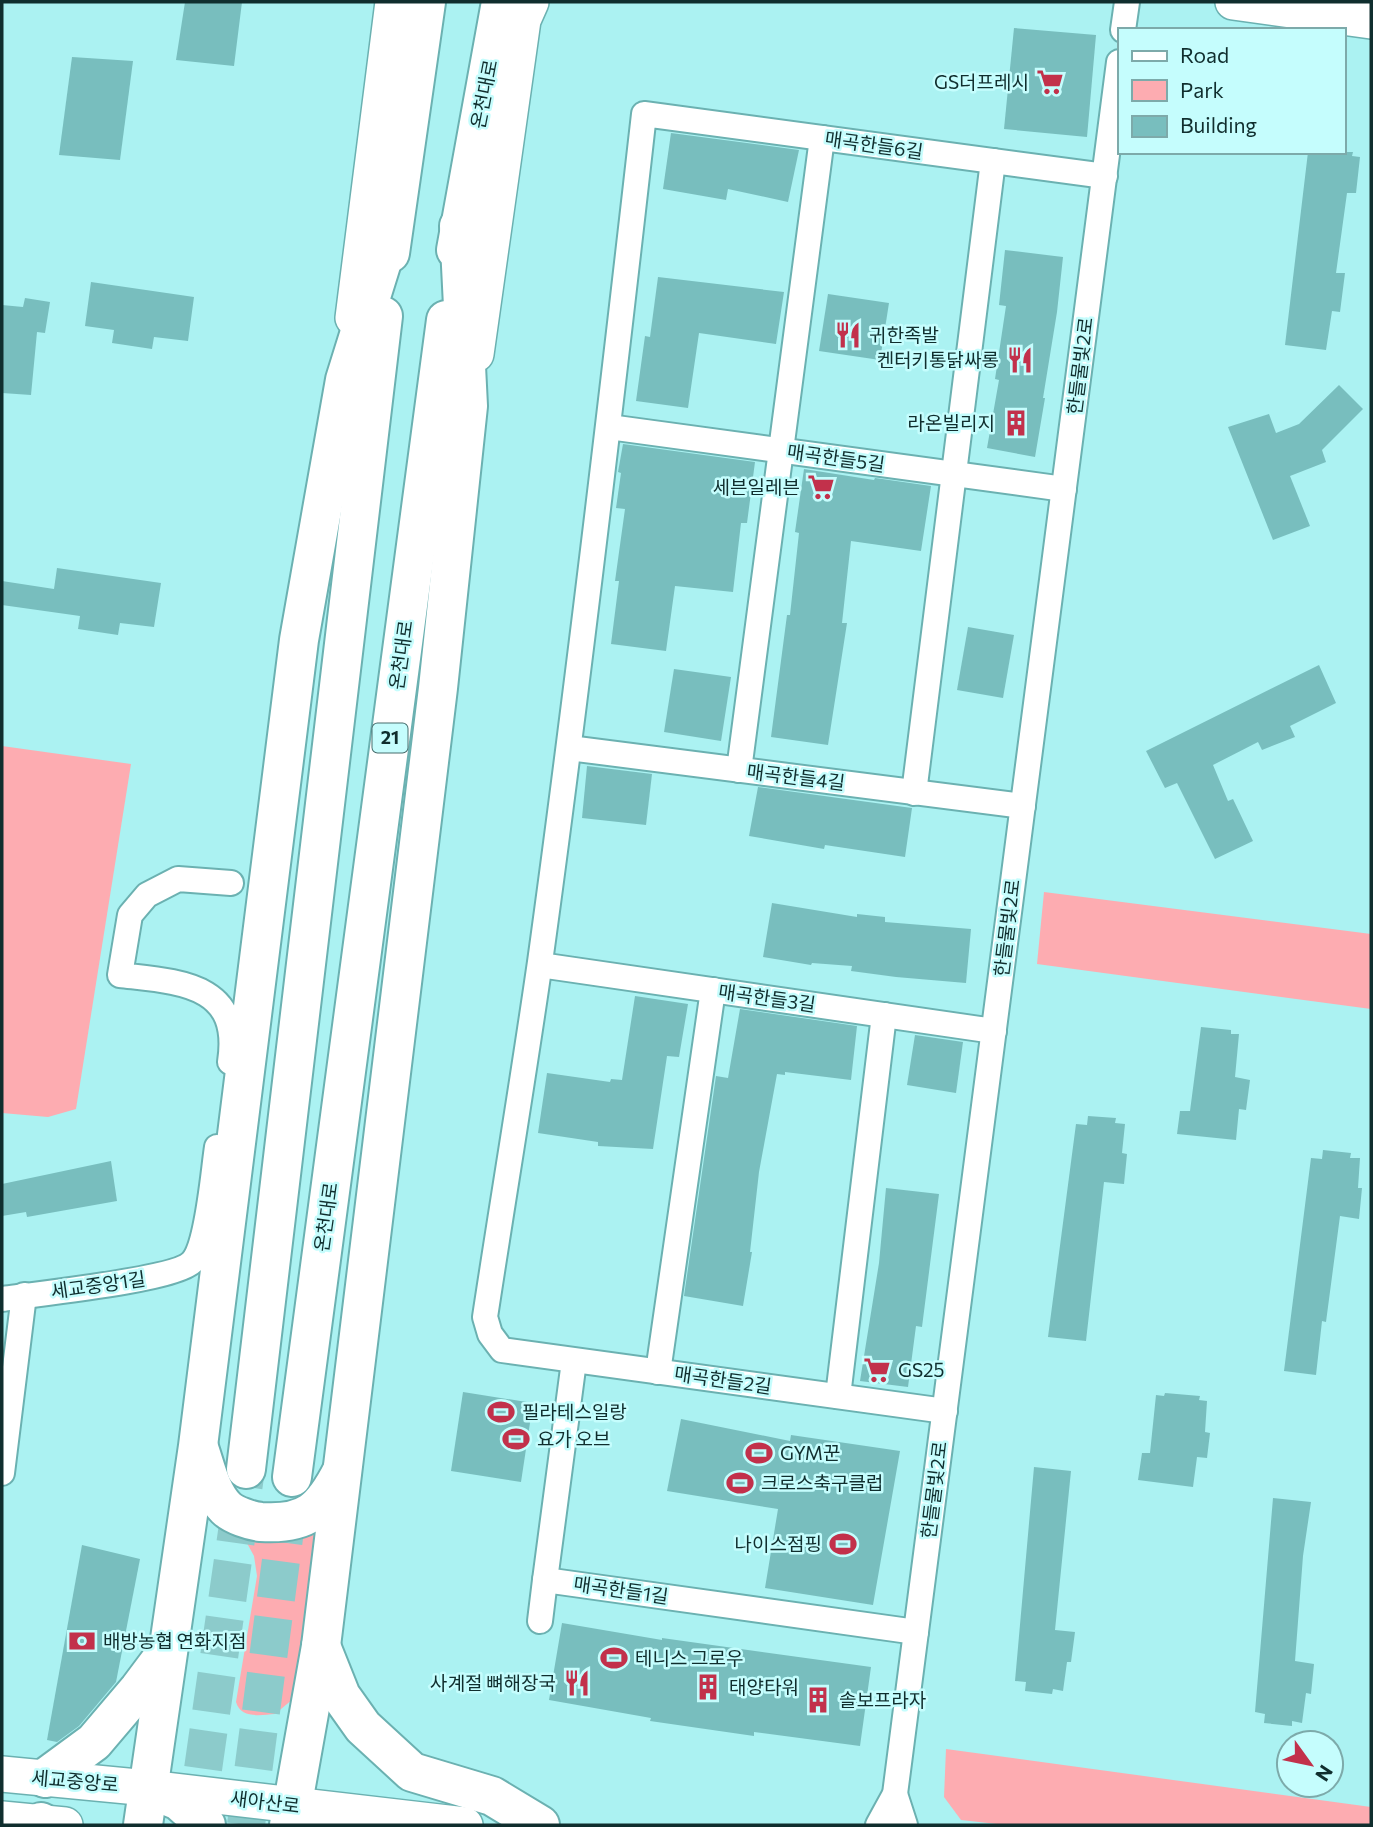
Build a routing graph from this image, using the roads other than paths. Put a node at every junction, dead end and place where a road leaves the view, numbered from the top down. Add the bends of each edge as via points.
1 (393, 2) edge
2 (426, 2) edge
3 (501, 2) edge
4 (531, 2) edge
5 (1127, 2) edge
6 (1233, 2) edge
7 (1371, 21) edge
8 (1123, 28) edge
9 (1118, 69) edge
10 (822, 138) junction
11 (993, 161) junction
12 (1105, 176) junction
13 (393, 226) junction
14 (459, 226) junction
15 (345, 380) junction
16 (468, 406) junction
17 (609, 427) junction
18 (781, 451) junction
19 (954, 474) junction
20 (1064, 489) junction
21 (569, 748) junction
22 (739, 770) junction
23 (914, 793) junction
24 (1023, 806) junction
25 (272, 855) junction
26 (231, 883) junction
27 (265, 915) junction
28 (540, 965) junction
29 (713, 990) junction
30 (884, 1015) junction
31 (994, 1031) junction
32 (13, 1297) edge
33 (574, 1361) junction
34 (658, 1371) junction
35 (838, 1396) junction
36 (945, 1410) junction
37 (198, 1446) junction
38 (343, 1468) junction
39 (246, 1469) tunnel mouth
40 (2, 1473) edge
41 (292, 1477) tunnel mouth
42 (545, 1580) junction
43 (540, 1621) dead end
44 (916, 1632) junction
45 (321, 1646) junction
46 (169, 1648) junction
47 (2, 1774) edge
48 (45, 1778) junction
49 (148, 1788) junction
50 (895, 1794) junction
51 (290, 1815) edge
52 (2, 1819) edge
53 (51, 1824) edge
54 (143, 1825) edge
55 (206, 1825) edge
56 (465, 1825) edge
57 (540, 1825) edge
58 (878, 1825) edge
59 (905, 1825) edge

1 - 15 street
2 - 13 highway
3 - 14 highway, 온천대로 / 21
4 - 16 street via 523,20
5 - 8 street
6 - 7 street
9 - 12 street, 한들물빛2로
10 - 11 street, 매곡한들6길
10 - 17 street, 매곡한들6길 via 643,114
10 - 18 street
11 - 12 street, 매곡한들6길
11 - 19 street
12 - 20 street, 한들물빛2로
13 - 15 highway
13 - 39 highway
14 - 16 highway
14 - 41 highway, 온천대로 / 21
15 - 25 highway via 299,640
16 - 38 highway
17 - 18 street, 매곡한들5길
17 - 21 street
18 - 19 street, 매곡한들5길
18 - 22 street
19 - 20 street, 매곡한들5길
19 - 23 street
20 - 24 street, 한들물빛2로
21 - 22 street, 매곡한들4길
21 - 28 street
22 - 23 street, 매곡한들4길
23 - 24 street, 매곡한들4길
24 - 31 street, 한들물빛2로
25 - 26 street via 263,869
25 - 27 highway
26 - 27 street via 258,902
26 - 32 street, 세교중앙1길 via 178,879 147,895 130,915 120,975 177,982 203,991 225,1011 233,1041 202,1245 191,1263 165,1275
27 - 37 highway
28 - 29 street, 매곡한들3길
28 - 33 street, 매곡한들2길 via 485,1317 502,1350
29 - 30 street, 매곡한들3길
29 - 34 street
30 - 31 street, 매곡한들3길
30 - 35 street
31 - 36 street, 한들물빛2로
32 - 40 street
33 - 34 street, 매곡한들2길
33 - 42 street, 매곡한들1길
34 - 35 street, 매곡한들2길
35 - 36 street, 매곡한들2길
36 - 44 street, 한들물빛2로
37 - 38 highway via 213,1490 227,1509 255,1522 284,1524 303,1518 332,1491
37 - 46 highway
38 - 45 highway
42 - 43 street
42 - 44 street, 매곡한들1길
44 - 50 street, 한들물빛2로
45 - 51 highway
45 - 57 highway via 341,1696 363,1727 412,1772 492,1796
46 - 48 highway via 94,1742
46 - 49 highway
47 - 48 street, 세교중앙로
48 - 49 street, 세교중앙로
49 - 51 street, 새아산로
49 - 54 highway
49 - 55 highway via 179,1801
50 - 58 street
50 - 59 street
51 - 56 street, 새아산로
52 - 53 street

